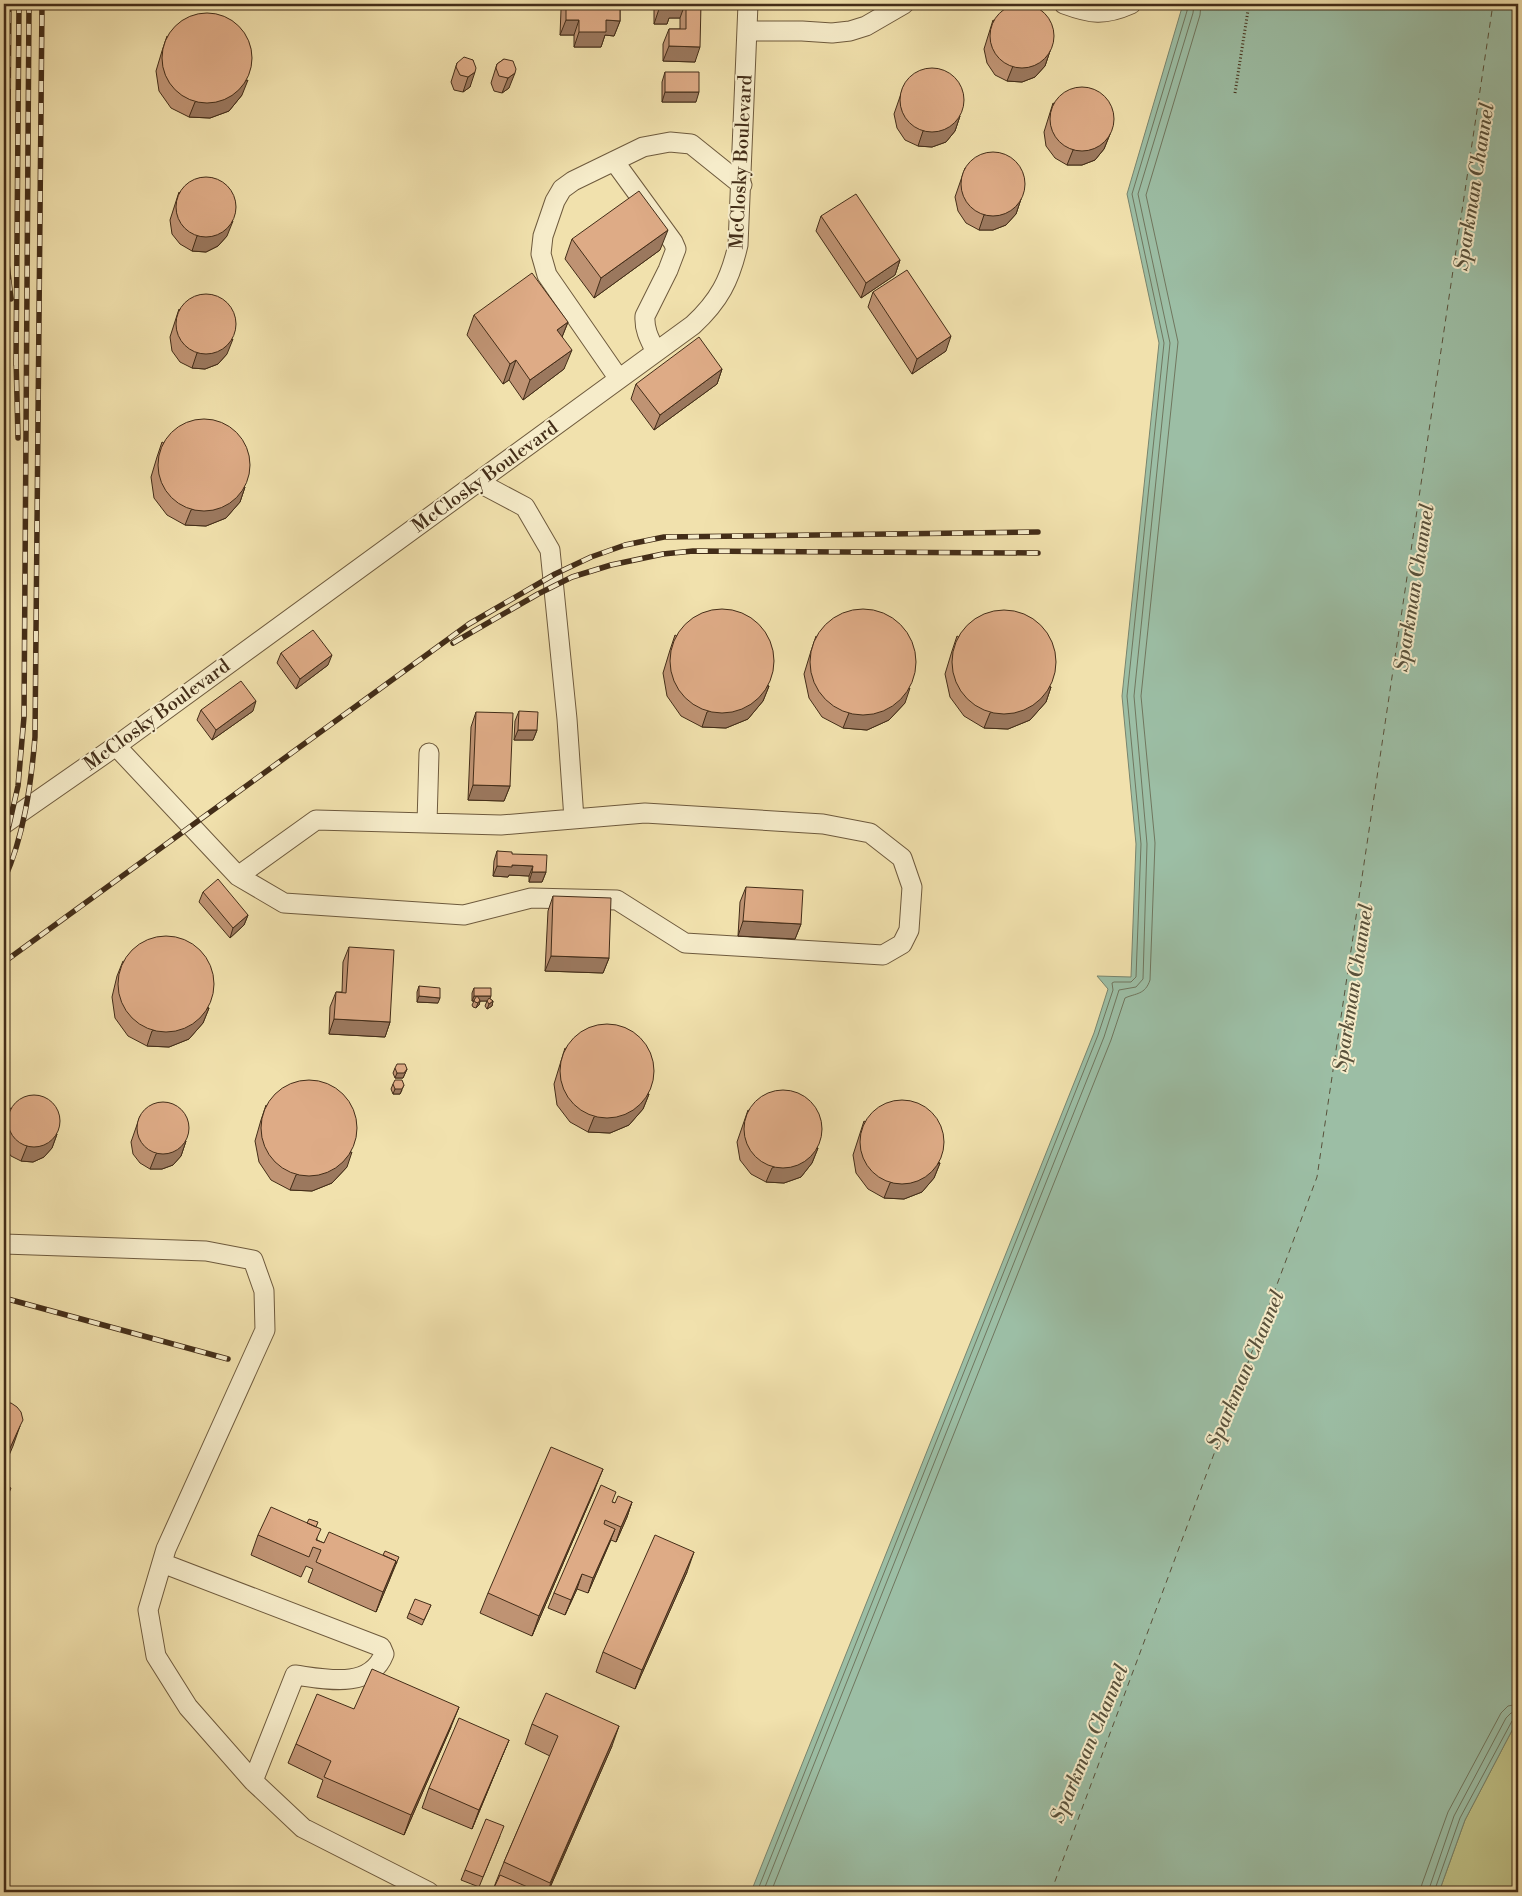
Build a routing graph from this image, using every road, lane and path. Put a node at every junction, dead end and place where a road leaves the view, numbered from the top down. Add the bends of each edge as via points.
1 (748, 4) edge
2 (904, 4) edge
3 (1064, 4) edge
4 (1131, 4) edge
5 (1248, 4) edge
6 (747, 31) junction
7 (1235, 93) dead end
8 (614, 161) junction
9 (742, 185) junction
10 (656, 352) junction
11 (619, 379) junction
12 (478, 482) junction
13 (116, 746) junction
14 (430, 753) dead end
15 (574, 819) junction
16 (427, 823) junction
17 (4, 824) edge
18 (238, 876) junction
19 (4, 1244) edge
20 (162, 1563) junction
21 (253, 1781) junction
22 (429, 1892) edge

1 - 6 street, McClosky Boulevard
2 - 6 street via 866,26 850,31
3 - 4 street via 1098,13 1116,11
5 - 7 path
6 - 9 street, McClosky Boulevard
8 - 9 street via 643,147 670,142 691,144
8 - 10 street via 676,249 644,324
8 - 11 street via 562,189 548,220 541,254 547,275
9 - 10 street, McClosky Boulevard via 738,245 733,270 722,292 709,310
10 - 11 street, McClosky Boulevard
11 - 12 street, McClosky Boulevard
12 - 13 street, McClosky Boulevard
12 - 15 street via 525,507 550,550
13 - 17 street, McClosky Boulevard
13 - 18 street
14 - 16 street
15 - 16 street via 500,825
15 - 18 street via 645,813 822,824 870,832 902,858 912,887 909,930 902,944 883,955 685,943 617,900 530,898 464,916 284,903
16 - 18 street via 316,820
19 - 20 street via 206,1251 253,1260 264,1291 265,1330
20 - 21 street via 148,1610 156,1656 188,1708
20 - 21 street via 381,1647 384,1654 380,1663 367,1675 341,1681 295,1675
21 - 22 street via 304,1828

